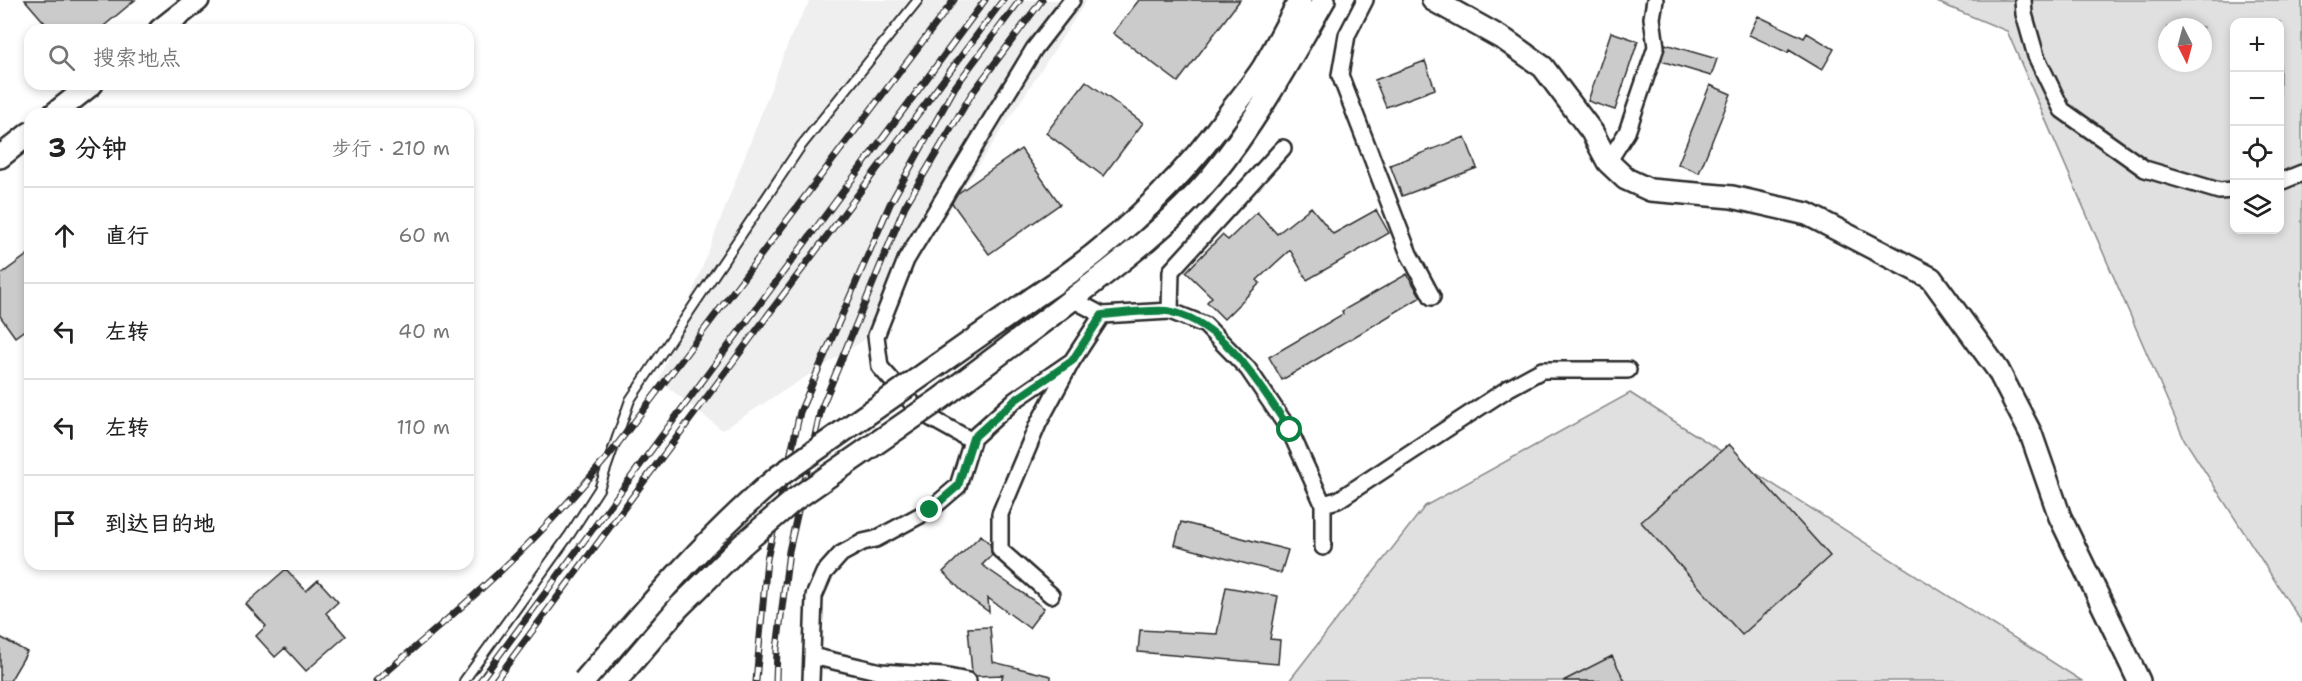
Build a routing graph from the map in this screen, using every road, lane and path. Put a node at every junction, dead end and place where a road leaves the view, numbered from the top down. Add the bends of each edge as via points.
1 (198, 0) edge
2 (918, 0) edge
3 (1072, 0) edge
4 (1300, 0) edge
5 (1324, 0) edge
6 (1365, 0) edge
7 (1433, 0) edge
8 (1655, 0) edge
9 (2023, 0) edge
10 (168, 24) edge
11 (84, 90) edge
12 (62, 108) edge
13 (24, 139) edge
14 (1284, 148) dead end
15 (0, 157) edge
16 (1608, 162) junction
17 (2302, 173) edge
18 (2284, 180) edge
19 (2230, 190) edge
20 (1432, 297) dead end
21 (1072, 299) junction
22 (1170, 311) junction
23 (1102, 315) junction
24 (1072, 361) junction
25 (1628, 370) dead end
26 (972, 441) junction
27 (1323, 504) junction
28 (1323, 547) dead end
29 (1051, 595) dead end
30 (812, 656) junction
31 (464, 681) edge
32 (584, 681) edge
33 (616, 681) edge
34 (811, 681) edge
35 (968, 681) edge
36 (2139, 681) edge

1 - 10 main road
2 - 31 lane via 801,146 630,400 599,489
3 - 26 street via 1034,49 906,260 876,336 880,367 920,412
4 - 32 main road, bridge via 1262,69 1186,170 1139,218 1102,249 753,498 682,567
5 - 21 main road via 1251,124 1210,178 1150,237
6 - 20 street via 1347,35 1340,75 1409,254
7 - 16 main road via 1505,39 1544,67 1593,132
8 - 16 street via 1652,18 1656,46 1627,132
9 - 19 street via 2036,56 2062,110 2145,169 2219,191
11 - 12 main road
13 - 15 main road
14 - 22 street via 1171,271
16 - 36 main road via 1626,179 1650,190 1732,197 1807,214 1930,278 1998,370 2031,434 2060,517
17 - 18 street
21 - 23 street
21 - 33 main road, bridge via 940,399 794,500 678,608
22 - 23 street
22 - 27 street via 1204,325 1248,369 1290,430
23 - 24 street
24 - 26 street via 1015,400
24 - 29 street via 1038,424 1000,514 1000,549
25 - 27 street via 1542,370 1338,500
26 - 30 street via 958,486 930,510 841,554 824,573 812,606
27 - 28 street
30 - 34 street
30 - 35 street via 881,672

